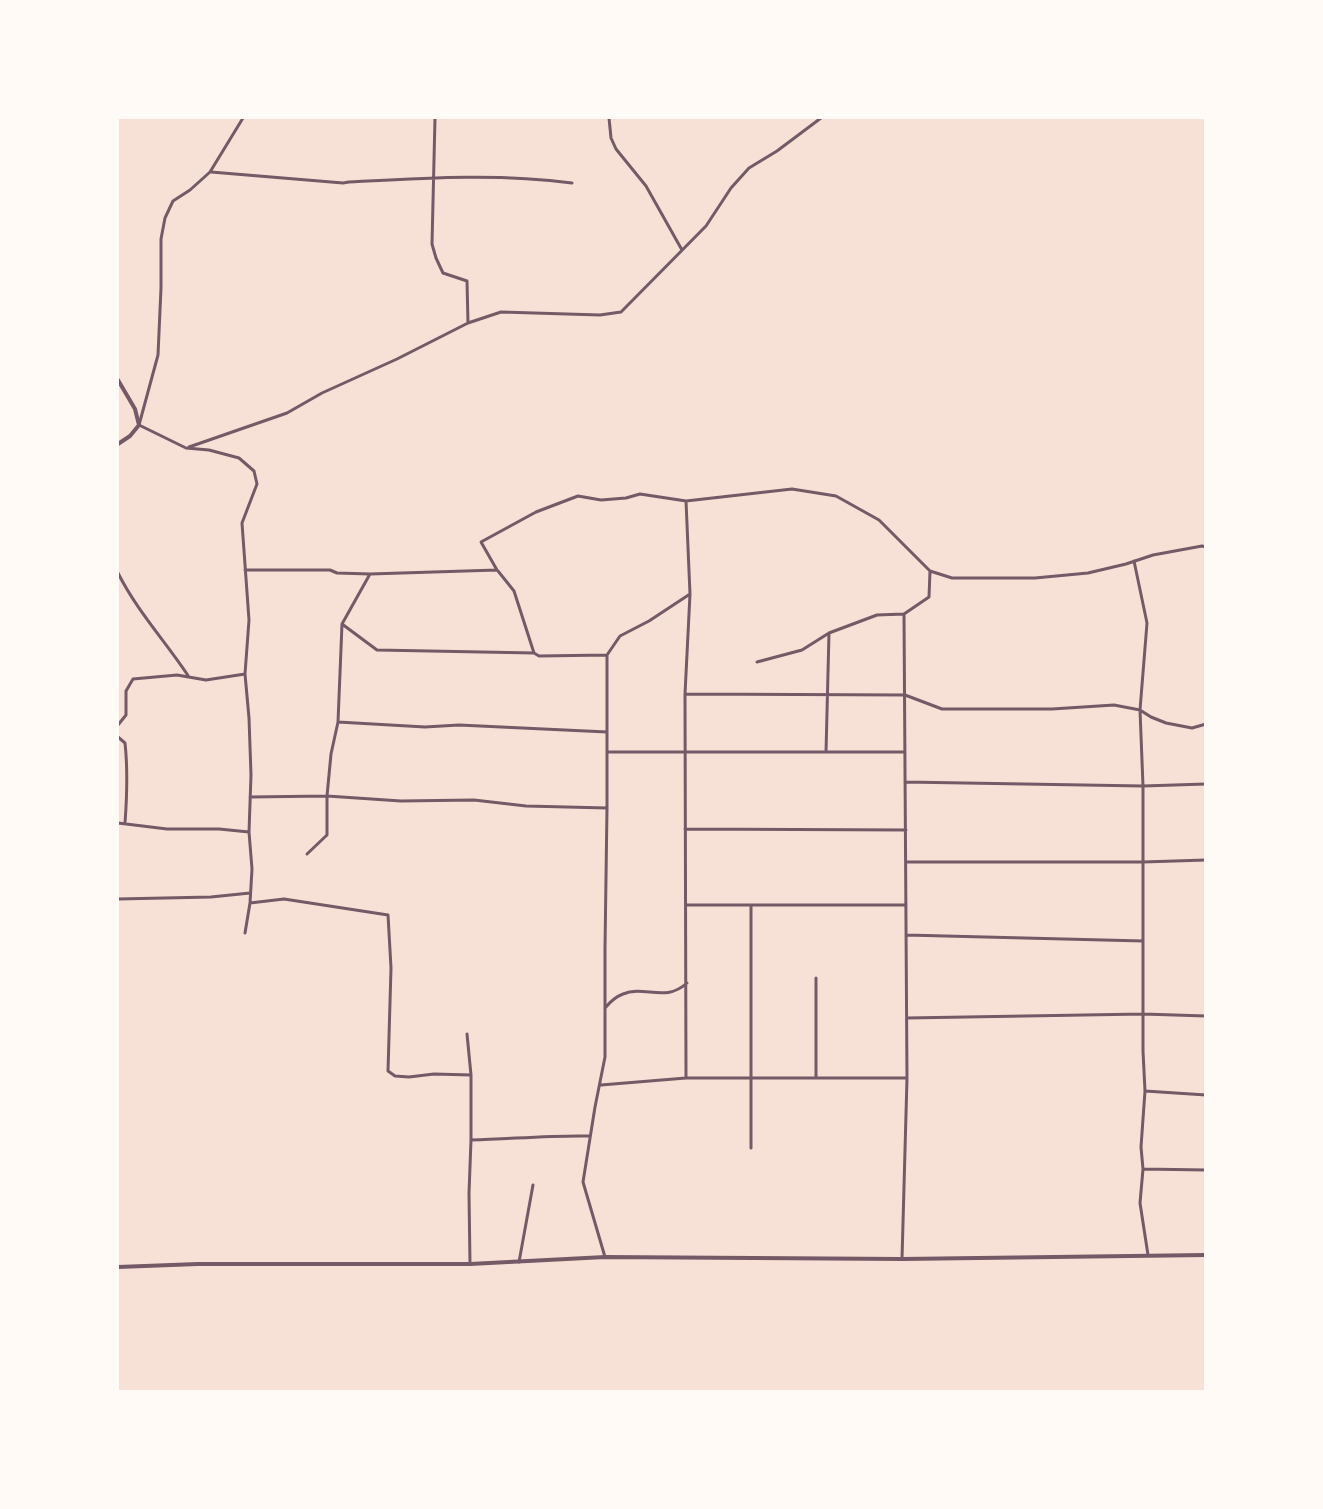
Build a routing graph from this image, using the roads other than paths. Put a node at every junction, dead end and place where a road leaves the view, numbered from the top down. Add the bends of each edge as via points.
1 (243, 118) edge
2 (435, 118) edge
3 (610, 118) edge
4 (819, 118) edge
5 (210, 172) junction
6 (433, 177) junction
7 (572, 182) dead end
8 (682, 250) junction
9 (468, 323) junction
10 (118, 380) edge
11 (139, 425) junction
12 (118, 444) edge
13 (186, 448) junction
14 (686, 501) junction
15 (1206, 547) edge
16 (1134, 562) junction
17 (245, 570) junction
18 (497, 570) junction
19 (930, 571) junction
20 (118, 574) edge
21 (370, 574) junction
22 (690, 594) junction
23 (904, 614) junction
24 (342, 624) junction
25 (829, 633) junction
26 (534, 654) junction
27 (606, 655) junction
28 (756, 662) dead end
29 (245, 674) junction
30 (189, 677) junction
31 (685, 694) junction
32 (827, 695) junction
33 (905, 695) junction
34 (1140, 710) junction
35 (338, 722) junction
36 (1206, 724) edge
37 (118, 725) edge
38 (607, 732) junction
39 (118, 737) edge
40 (607, 752) junction
41 (685, 752) junction
42 (826, 752) junction
43 (905, 752) junction
44 (905, 782) junction
45 (1206, 784) edge
46 (1143, 786) junction
47 (327, 796) junction
48 (250, 797) junction
49 (608, 808) junction
50 (118, 823) edge
51 (125, 823) junction
52 (686, 830) junction
53 (906, 830) junction
54 (249, 832) junction
55 (307, 854) dead end
56 (1206, 860) edge
57 (906, 862) junction
58 (1143, 862) junction
59 (250, 893) junction
60 (118, 899) edge
61 (250, 903) junction
62 (686, 905) junction
63 (751, 905) junction
64 (906, 906) junction
65 (245, 933) dead end
66 (906, 935) junction
67 (1143, 941) junction
68 (816, 978) dead end
69 (687, 983) junction
70 (604, 1008) junction
71 (1143, 1014) junction
72 (1206, 1016) edge
73 (907, 1018) junction
74 (467, 1034) dead end
75 (471, 1075) junction
76 (686, 1078) junction
77 (751, 1078) junction
78 (816, 1078) junction
79 (907, 1078) junction
80 (601, 1084) junction
81 (1145, 1091) junction
82 (1206, 1095) edge
83 (590, 1136) junction
84 (471, 1140) junction
85 (752, 1148) dead end
86 (1143, 1169) junction
87 (1206, 1170) edge
88 (533, 1185) dead end
89 (1148, 1255) junction
90 (1206, 1255) edge
91 (605, 1258) junction
92 (902, 1260) junction
93 (520, 1262) junction
94 (470, 1264) junction
95 (118, 1267) edge

1 - 5 street
2 - 6 street
3 - 8 street via 611,138 616,149 646,186
4 - 8 street via 778,151 749,168 731,188 706,226
5 - 6 street via 343,183
5 - 11 street via 173,201 165,218 161,239 158,355
6 - 7 street
6 - 9 street via 432,244 443,273 467,280
8 - 9 street via 621,312 600,315 501,312
9 - 13 street via 287,413
10 - 11 street via 135,410
11 - 12 street
11 - 13 street
13 - 17 street via 240,458 254,471 257,484 242,523
14 - 18 street via 640,494 601,500 578,496 536,512 481,542
14 - 19 street via 792,489 836,496 879,520
14 - 22 street
15 - 16 street via 1153,555
16 - 19 street via 1088,573 1035,578 952,578
16 - 34 street via 1147,623
17 - 21 street via 330,570
17 - 29 street via 249,620
18 - 21 street
18 - 26 street via 514,591
19 - 23 street via 929,597
20 - 30 street
21 - 24 street
22 - 27 street via 620,636
22 - 31 street
23 - 25 street via 878,614
23 - 33 street
24 - 26 street via 377,650
24 - 35 street
25 - 28 street via 802,650
25 - 32 street
26 - 27 street
27 - 38 street
29 - 30 street via 206,680
29 - 48 street
30 - 37 street via 134,679 126,691 126,715
31 - 32 street
31 - 41 street
32 - 33 street
32 - 42 street
33 - 34 street via 942,709 1052,710 1114,705
33 - 43 street
34 - 36 street via 1166,723 1192,728
34 - 46 street
35 - 38 street
35 - 47 street
38 - 40 street
39 - 51 street via 125,743 127,762
40 - 41 street
40 - 49 street
41 - 42 street
41 - 52 street
42 - 43 street
43 - 44 street
44 - 46 street
44 - 53 street
45 - 46 street
46 - 58 street
47 - 48 street
47 - 49 street
47 - 55 street via 327,835
48 - 54 street
49 - 70 street
50 - 51 street
51 - 54 street via 167,829
52 - 53 street
52 - 62 street
53 - 57 street
54 - 59 street
56 - 58 street
57 - 58 street
57 - 64 street
58 - 67 street
59 - 60 street
59 - 61 street
61 - 65 street
61 - 75 street via 284,899 388,915 391,968 388,1071 395,1076 410,1077
62 - 63 street
62 - 69 street
63 - 64 street
63 - 77 street
64 - 66 street
66 - 67 street
66 - 73 street
67 - 71 street
68 - 78 street
69 - 70 street via 670,992 625,993
69 - 76 street
70 - 80 street via 605,1057
71 - 72 street
71 - 73 street
71 - 81 street
73 - 79 street
74 - 75 street
75 - 84 street
76 - 77 street
76 - 80 street
77 - 78 street
77 - 85 street
78 - 79 street
79 - 92 street
80 - 83 street
81 - 82 street
81 - 86 street via 1140,1147
83 - 84 street
83 - 91 street via 583,1182
84 - 94 street via 468,1193
86 - 87 street
86 - 89 street via 1140,1203
88 - 93 street
89 - 90 street
89 - 92 street
91 - 92 street
91 - 93 street
93 - 94 street
94 - 95 street

